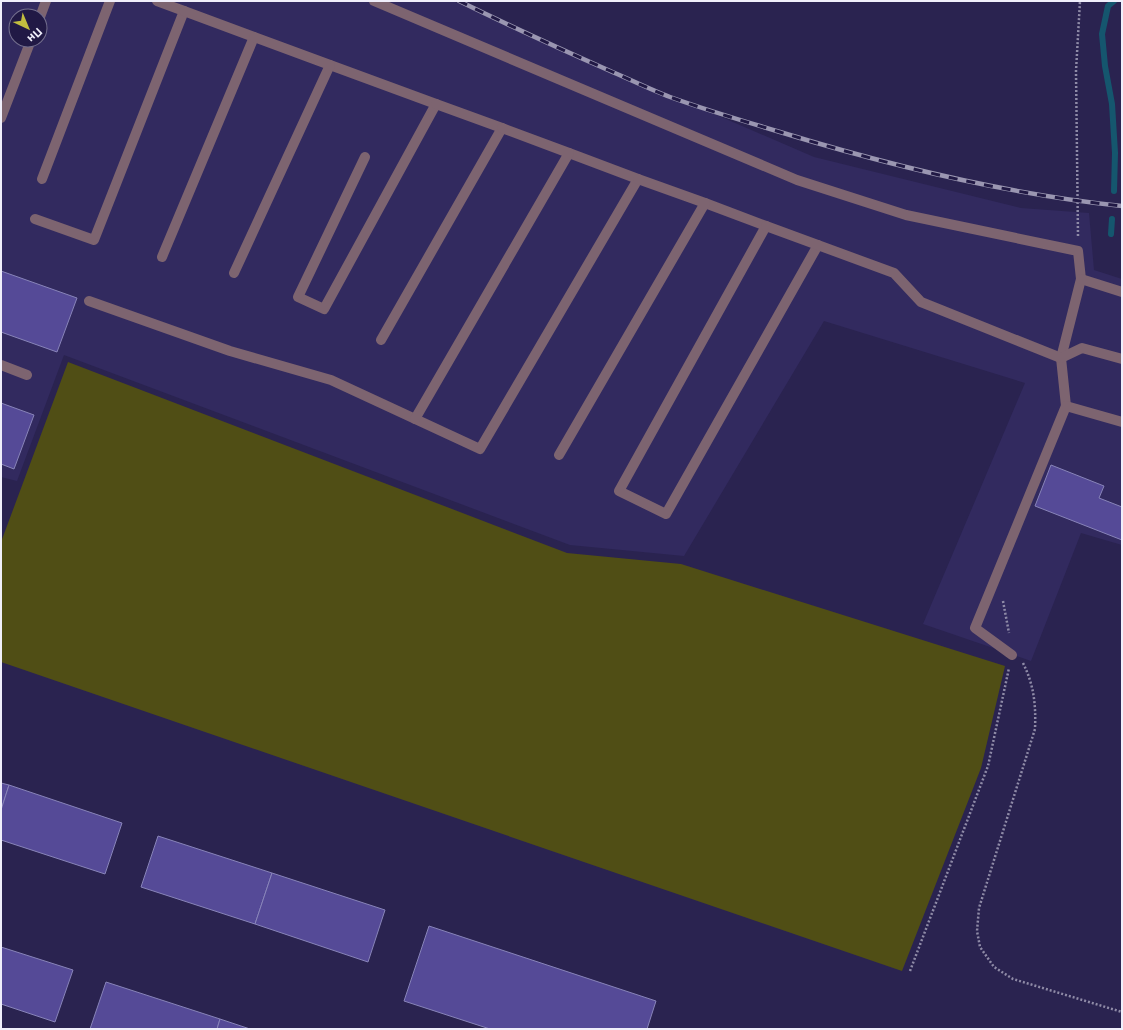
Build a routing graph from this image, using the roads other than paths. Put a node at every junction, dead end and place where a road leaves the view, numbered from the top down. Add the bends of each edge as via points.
1 (110, 1) edge
2 (157, 1) edge
3 (374, 1) edge
4 (184, 11) junction
5 (254, 37) junction
6 (28, 48) edge
7 (330, 65) junction
8 (436, 104) junction
9 (1, 118) edge
10 (502, 128) junction
11 (569, 153) junction
12 (365, 157) dead end
13 (42, 179) dead end
14 (638, 179) junction
15 (705, 203) junction
16 (35, 219) dead end
17 (766, 226) junction
18 (818, 246) junction
19 (162, 257) dead end
20 (234, 273) dead end
21 (1081, 279) junction
22 (1122, 292) edge
23 (89, 300) dead end
24 (381, 340) dead end
25 (1061, 358) junction
26 (1122, 359) edge
27 (1, 365) edge
28 (28, 374) dead end
29 (1066, 406) junction
30 (415, 419) junction
31 (1122, 422) edge
32 (559, 455) dead end
33 (1012, 655) road end

1 - 13 lane
2 - 4 lane
3 - 21 lane via 797,180 906,215 1078,251
4 - 5 lane
4 - 16 lane via 94,240
5 - 7 lane
5 - 19 lane
6 - 9 lane
7 - 8 lane
7 - 20 lane
8 - 10 lane
8 - 12 lane via 324,309 298,297
10 - 11 lane
10 - 24 lane
11 - 14 lane
11 - 30 lane
14 - 15 lane
14 - 30 lane via 480,449
15 - 17 lane
15 - 32 lane
17 - 18 lane
17 - 18 lane via 619,490 666,514
18 - 25 lane via 894,273 921,302
21 - 22 lane
21 - 25 lane
23 - 30 lane via 230,351 331,380
25 - 26 lane via 1082,348
25 - 29 lane
27 - 28 lane
29 - 31 lane
29 - 33 lane via 975,628

